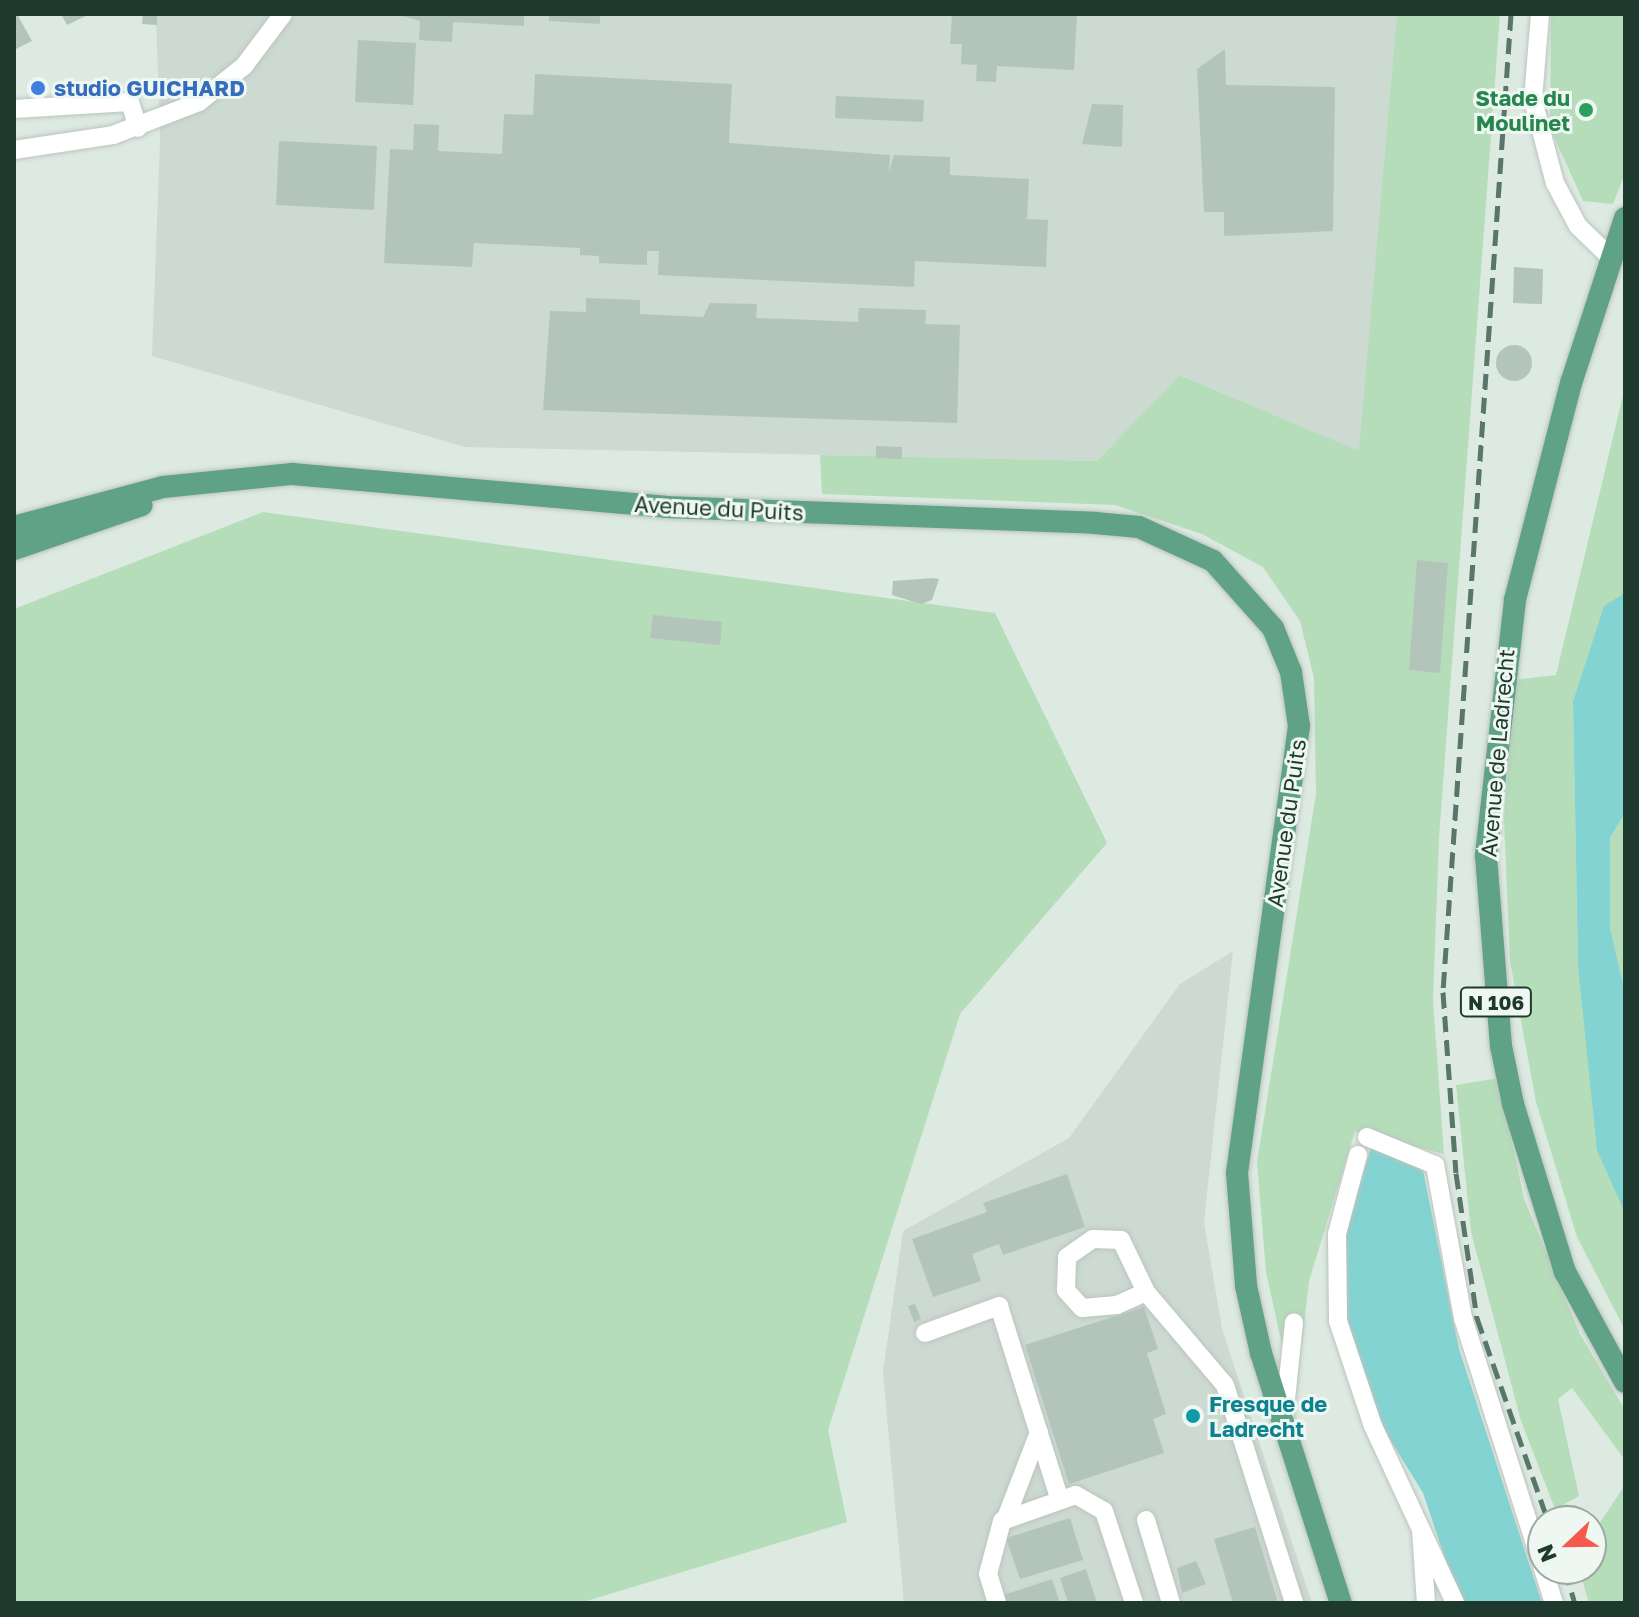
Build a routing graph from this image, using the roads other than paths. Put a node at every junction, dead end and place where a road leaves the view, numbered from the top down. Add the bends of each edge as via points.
1 (283, 14) edge
2 (1540, 14) edge
3 (14, 109) edge
4 (138, 128) junction
5 (14, 150) edge
6 (1625, 218) edge
7 (1608, 255) junction
8 (329, 481) junction
9 (14, 527) edge
10 (14, 549) edge
11 (1367, 1137) dead end
12 (1358, 1155) dead end
13 (1146, 1292) junction
14 (1294, 1323) dead end
15 (925, 1333) dead end
16 (1625, 1382) edge
17 (1284, 1425) junction
18 (1039, 1432) junction
19 (1059, 1498) junction
20 (1419, 1515) junction
21 (1006, 1518) junction
22 (1146, 1520) dead end
23 (997, 1603) edge
24 (1134, 1603) edge
25 (1171, 1603) edge
26 (1294, 1603) edge
27 (1341, 1603) edge
28 (1426, 1603) edge
29 (1455, 1603) edge
30 (1554, 1603) edge

1 - 4 street via 221,86
2 - 7 street via 1533,100 1555,183 1578,226
3 - 4 street via 130,102
4 - 5 street
6 - 7 main road, N 106
7 - 16 main road, Avenue de Ladrecht / N 106 via 1515,600 1486,856 1501,1046 1513,1104 1565,1272
8 - 9 main road, Avenue du Puits via 292,474 212,479 67,508
8 - 10 main road, Avenue du Puits via 157,501
8 - 17 main road, Avenue du Puits via 666,507 1095,523 1139,527 1213,561 1273,628 1291,672 1299,726 1237,1173 1246,1286
11 - 30 street via 1435,1165 1463,1318
12 - 20 street via 1337,1234 1338,1321 1373,1426
13 - 13 street via 1082,1308 1066,1290 1067,1257 1093,1239 1121,1240
13 - 26 street via 1225,1385
14 - 17 street
15 - 18 street via 999,1306
17 - 27 main road, Avenue du Puits
18 - 19 street
18 - 21 street
19 - 21 street
19 - 24 street via 1093,1498 1104,1511
20 - 28 street
20 - 29 street
21 - 23 street via 988,1574
22 - 25 street

